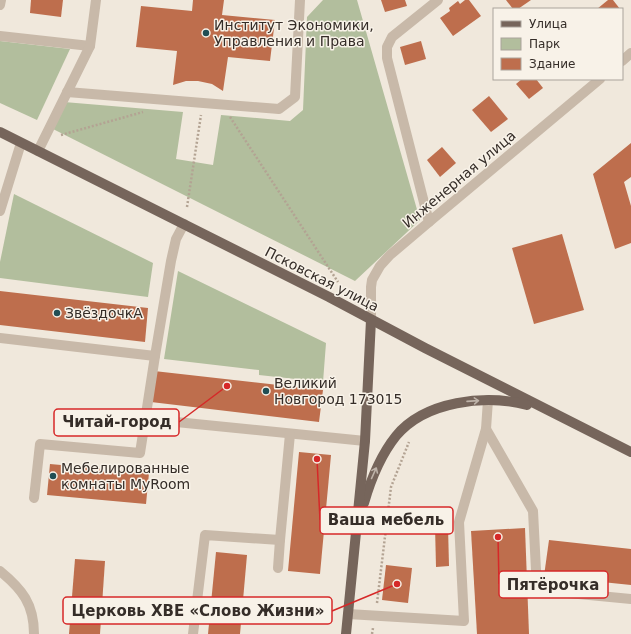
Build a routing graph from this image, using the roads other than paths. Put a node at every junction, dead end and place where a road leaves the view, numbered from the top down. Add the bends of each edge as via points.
1 (1, 0) edge
2 (96, 0) edge
3 (300, 0) edge
4 (438, 0) edge
5 (0, 5) edge
6 (0, 36) edge
7 (90, 46) junction
8 (631, 53) edge
9 (623, 59) edge
10 (599, 80) edge
11 (67, 92) junction
12 (0, 132) edge
13 (21, 143) junction
14 (38, 151) junction
15 (0, 210) edge
16 (429, 222) junction
17 (184, 224) junction
18 (371, 320) junction
19 (0, 338) edge
20 (155, 356) junction
21 (488, 400) junction
22 (543, 408) junction
23 (146, 419) junction
24 (486, 429) junction
25 (290, 434) junction
26 (365, 441) junction
27 (631, 452) edge
28 (34, 498) dead end
29 (357, 524) junction
30 (280, 540) junction
31 (278, 568) dead end
32 (0, 570) edge
33 (631, 599) edge
34 (348, 614) junction
35 (34, 634) edge
36 (193, 634) edge
37 (346, 634) edge

1 - 5 street
2 - 7 street
3 - 11 street via 295,97 280,109
4 - 16 street via 392,36 387,46 387,58
6 - 7 street
7 - 11 street
8 - 9 street
10 - 16 street, Инженерная улица
11 - 14 street
12 - 13 main road, Псковская улица
13 - 14 main road, Псковская улица
13 - 15 street
14 - 17 main road, Псковская улица
16 - 18 street, Инженерная улица via 390,255 375,273 371,287
17 - 18 main road, Псковская улица
17 - 20 street via 176,239
18 - 22 main road, Псковская улица
18 - 26 main road
19 - 20 street
20 - 23 street
21 - 22 main road via 518,402
21 - 24 street
29 -> 21 main road via 382,455 396,435 414,420 446,405
22 - 27 main road, Псковская улица
23 - 25 street
23 - 28 street via 140,453 40,444
24 - 33 street via 533,510 537,590
24 - 34 street via 459,522 464,621
25 - 26 street
25 - 30 street
26 - 29 main road
29 - 34 main road
30 - 31 street
30 - 36 street via 205,535
32 - 35 street via 15,583 28,600 34,622
34 - 37 main road

